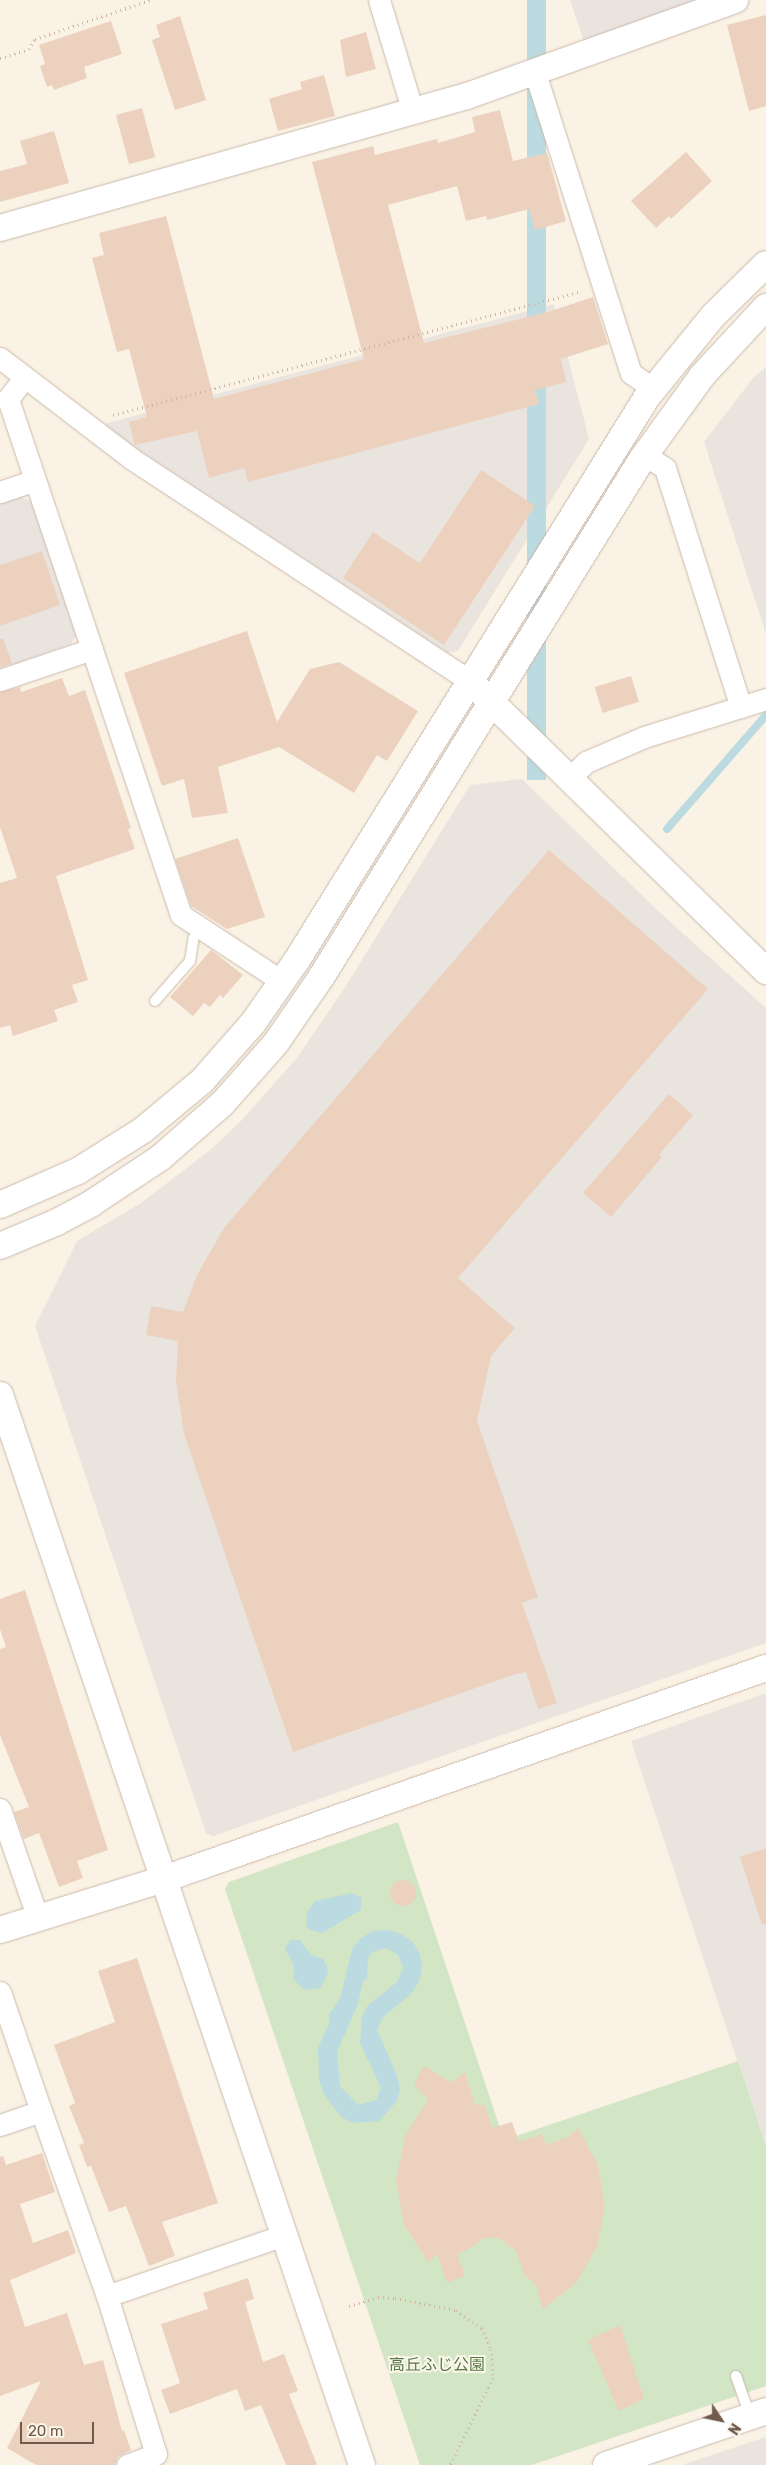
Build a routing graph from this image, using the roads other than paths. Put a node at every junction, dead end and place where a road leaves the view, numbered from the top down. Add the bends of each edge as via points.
1 (379, 0) edge
2 (736, 0) edge
3 (539, 72) junction
4 (413, 112) junction
5 (0, 228) edge
6 (766, 264) edge
7 (766, 307) edge
8 (0, 358) edge
9 (25, 377) junction
10 (648, 389) junction
11 (652, 444) junction
12 (36, 480) junction
13 (0, 492) edge
14 (92, 649) junction
15 (0, 680) edge
16 (470, 680) junction
17 (766, 699) edge
18 (492, 702) junction
19 (743, 706) junction
20 (570, 778) junction
21 (194, 937) dead end
22 (766, 971) edge
23 (283, 982) junction
24 (155, 1002) dead end
25 (0, 1206) edge
26 (0, 1246) edge
27 (0, 1395) edge
28 (766, 1668) edge
29 (0, 1809) edge
30 (164, 1879) junction
31 (38, 1920) junction
32 (0, 1930) edge
33 (0, 1992) edge
34 (41, 2111) junction
35 (0, 2124) edge
36 (284, 2235) junction
37 (107, 2296) junction
38 (736, 2376) dead end
39 (758, 2414) edge
40 (127, 2465) edge
41 (362, 2465) edge
42 (606, 2465) edge

1 - 4 street
2 - 3 street
3 - 4 street
3 - 10 street via 631,373
4 - 5 street
6 - 10 street
7 - 11 street via 683,400
8 - 9 street
9 - 12 street via 8,399
9 - 16 street via 132,459
10 - 16 street
11 - 18 street
11 - 19 street via 665,468
12 - 13 street
12 - 14 street
14 - 15 street
14 - 23 street via 181,915
16 - 18 street
16 - 23 street
17 - 19 street
18 - 20 street
18 - 26 street via 300,1010 250,1074 192,1132 127,1181 57,1222
19 - 20 street via 644,737 586,762
20 - 22 street
21 - 24 lane via 190,961
23 - 25 street via 228,1053 173,1106 86,1166
27 - 30 street
28 - 30 street
29 - 31 street
30 - 31 street
30 - 36 street
31 - 32 street
33 - 34 street
34 - 35 street
34 - 37 street
36 - 37 street
36 - 41 street
37 - 40 street via 156,2454
38 - 39 lane
39 - 42 street

